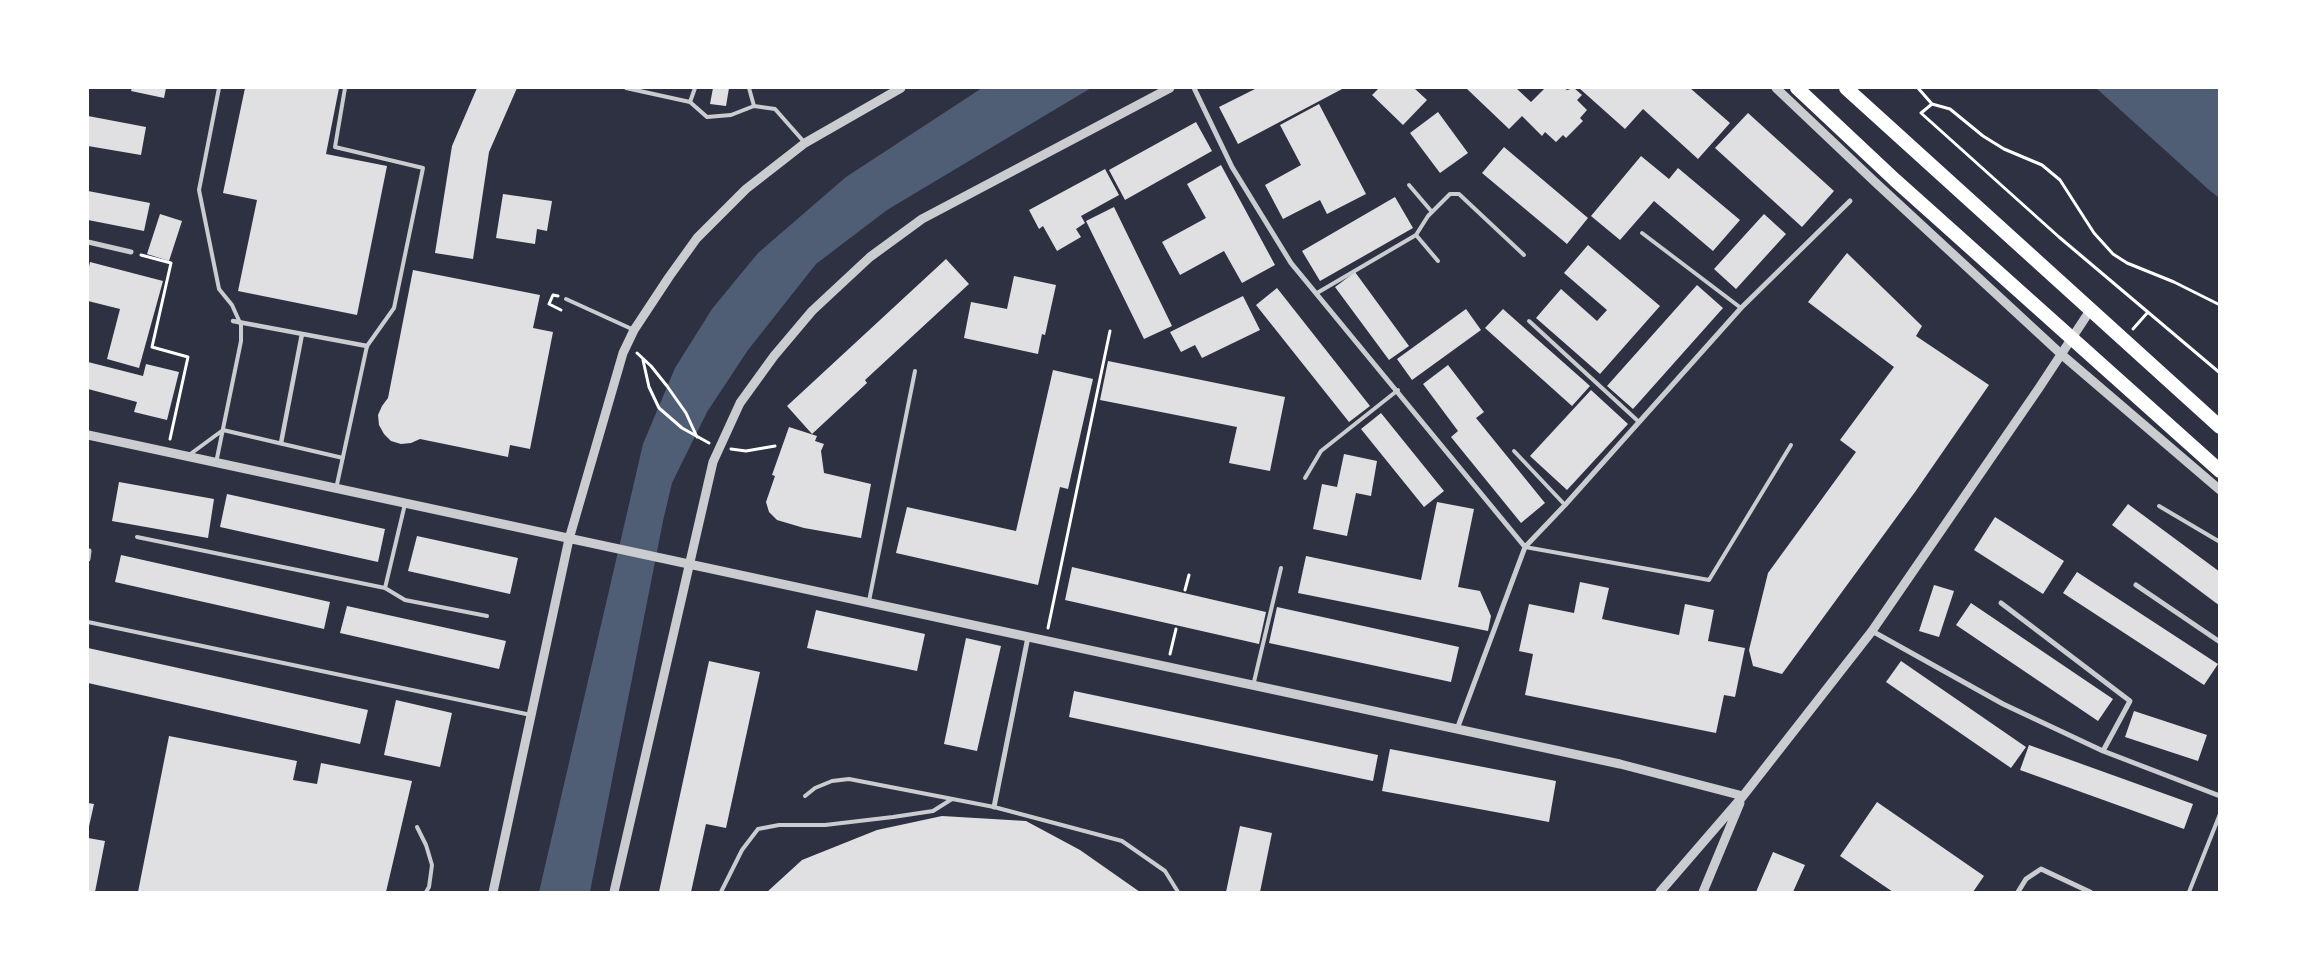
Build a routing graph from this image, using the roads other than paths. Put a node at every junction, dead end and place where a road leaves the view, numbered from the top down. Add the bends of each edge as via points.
1 (219, 88) edge
2 (345, 88) edge
3 (626, 88) edge
4 (695, 88) edge
5 (749, 88) edge
6 (901, 88) edge
7 (1170, 88) edge
8 (1194, 88) edge
9 (1776, 88) edge
10 (1797, 88) edge
11 (1846, 88) edge
12 (690, 102) junction
13 (754, 106) junction
14 (805, 143) junction
15 (1409, 185) dead end
16 (1850, 201) dead end
17 (1432, 212) junction
18 (1642, 233) dead end
19 (1416, 235) junction
20 (88, 242) edge
21 (131, 252) road end
22 (1524, 255) dead end
23 (1438, 261) dead end
24 (1317, 293) junction
25 (566, 298) dead end
26 (1742, 308) junction
27 (2091, 309) junction
28 (234, 321) dead end
29 (1528, 321) dead end
30 (634, 330) junction
31 (302, 334) junction
32 (367, 346) junction
33 (2061, 354) junction
34 (915, 371) dead end
35 (1398, 390) junction
36 (1639, 422) junction
37 (2220, 427) edge
38 (223, 430) junction
39 (88, 435) edge
40 (281, 444) junction
41 (1791, 445) dead end
42 (1514, 451) dead end
43 (187, 456) junction
44 (342, 458) junction
45 (216, 463) junction
46 (2220, 471) edge
47 (1305, 478) dead end
48 (336, 488) junction
49 (2220, 490) edge
50 (405, 504) junction
51 (1565, 505) junction
52 (2159, 506) dead end
53 (137, 537) dead end
54 (569, 539) junction
55 (2220, 542) edge
56 (1525, 547) junction
57 (89, 551) dead end
58 (88, 559) edge
59 (688, 565) junction
60 (1281, 568) dead end
61 (2136, 584) dead end
62 (385, 588) junction
63 (868, 603) junction
64 (2001, 603) dead end
65 (487, 616) dead end
66 (88, 622) edge
67 (1872, 631) junction
68 (1028, 637) junction
69 (2220, 642) edge
70 (1253, 686) junction
71 (531, 715) junction
72 (1457, 729) junction
73 (2103, 750) junction
74 (806, 796) dead end
75 (1743, 796) junction
76 (2220, 796) edge
77 (952, 799) junction
78 (994, 807) junction
79 (2220, 814) edge
80 (417, 827) dead end
81 (426, 892) edge
82 (493, 892) edge
83 (614, 892) edge
84 (721, 892) edge
85 (1178, 892) edge
86 (1660, 892) edge
87 (1703, 892) edge
88 (2018, 892) edge
89 (2090, 892) edge
90 (2189, 892) edge

1 - 38 lane via 199,190 219,289 242,325 242,341
2 - 32 lane via 334,147 423,168 394,308
3 - 12 lane
4 - 12 lane
5 - 13 lane
6 - 14 street
7 - 59 street via 922,219 870,257 812,311 740,404 713,462
8 - 24 street via 1232,167 1291,263
9 - 33 street
10 - 46 highway
11 - 27 highway
12 - 13 lane via 707,116 731,115
13 - 14 lane via 775,109
14 - 30 street via 746,189 697,238
15 - 17 lane
16 - 26 street
17 - 19 lane
17 - 22 lane via 1450,194 1459,194
18 - 26 lane
19 - 23 lane
19 - 24 lane
20 - 21 street
24 - 35 street
25 - 30 lane
26 - 36 street
27 - 33 street
27 - 37 highway
28 - 31 street
29 - 36 lane
30 - 54 street via 623,353
31 - 32 street
31 - 40 street
32 - 44 lane
33 - 49 street
33 - 67 street
34 - 63 lane
35 - 47 lane via 1321,451
35 - 56 street
36 - 51 street
38 - 40 lane
38 - 43 lane
38 - 45 lane
39 - 43 street
40 - 44 lane
41 - 56 lane via 1709,580
42 - 51 lane
43 - 45 street
44 - 48 lane
45 - 48 street
48 - 50 street
50 - 54 street
50 - 62 lane
51 - 56 street
52 - 55 lane
53 - 62 lane
54 - 59 street
54 - 71 street
56 - 72 street
57 - 58 street
59 - 63 street
59 - 83 street
60 - 70 lane
61 - 69 street
62 - 65 lane via 405,600
63 - 68 street
64 - 73 street via 2130,701
66 - 71 lane
67 - 73 street via 2003,704
67 - 75 street
68 - 70 street
68 - 78 street
70 - 72 street
71 - 82 street
72 - 75 street via 1620,764
73 - 76 street
74 - 77 lane via 832,781 850,779
75 - 86 street
75 - 87 street
77 - 78 lane
77 - 84 lane via 934,811 825,825 778,825 758,829 742,850
78 - 85 lane via 1122,841 1165,872
79 - 90 lane
80 - 81 lane via 432,865
88 - 89 street via 2026,879 2040,869

